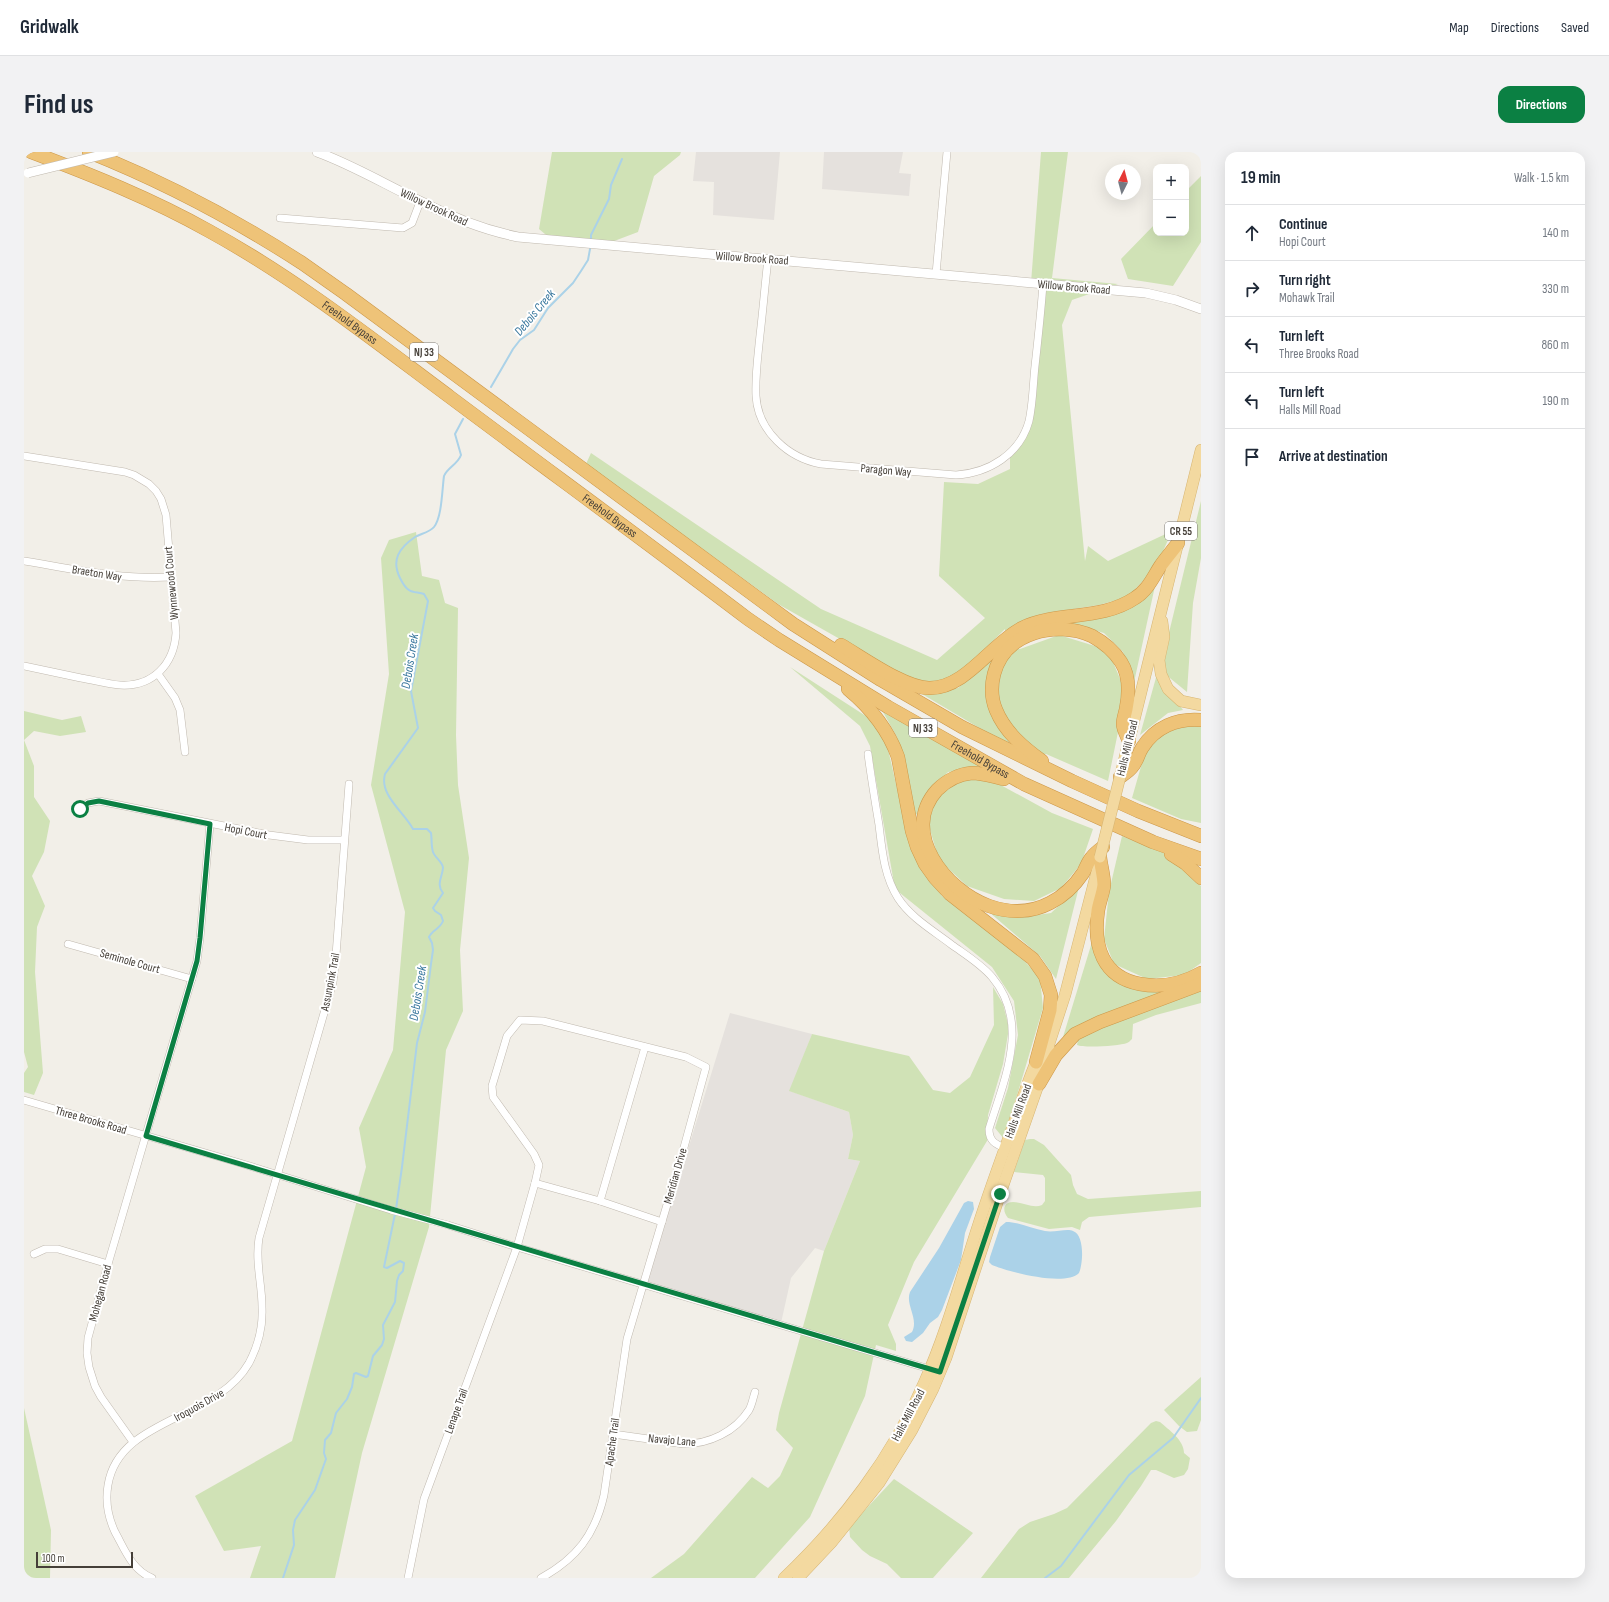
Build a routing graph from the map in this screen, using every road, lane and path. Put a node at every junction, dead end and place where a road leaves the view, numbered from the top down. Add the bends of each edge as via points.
1 (31, 152) edge
2 (89, 152) edge
3 (114, 152) edge
4 (317, 152) edge
5 (948, 152) edge
6 (26, 174) edge
7 (420, 202) junction
8 (280, 218) dead end
9 (768, 259) junction
10 (936, 274) junction
11 (1043, 284) junction
12 (1201, 309) edge
13 (1201, 450) edge
14 (24, 456) edge
15 (1178, 543) junction
16 (24, 561) edge
17 (171, 577) junction
18 (738, 586) junction
19 (1161, 612) junction
20 (24, 666) edge
21 (824, 668) junction
22 (158, 674) junction
23 (1201, 705) edge
24 (1201, 720) edge
25 (1129, 741) junction
26 (185, 752) dead end
27 (868, 754) dead end
28 (1125, 770) junction
29 (1072, 781) junction
30 (349, 784) dead end
31 (1024, 784) junction
32 (80, 809) dead end
33 (1138, 811) junction
34 (210, 824) junction
35 (1201, 828) edge
36 (1201, 836) edge
37 (344, 840) junction
38 (1153, 842) junction
39 (1099, 853) junction
40 (1201, 859) edge
41 (1201, 878) edge
42 (68, 944) dead end
43 (1201, 973) edge
44 (192, 979) junction
45 (1201, 984) edge
46 (1049, 1044) junction
47 (645, 1047) junction
48 (1036, 1062) junction
49 (1038, 1084) junction
50 (24, 1100) edge
51 (146, 1136) junction
52 (1005, 1148) junction
53 (278, 1175) junction
54 (535, 1183) junction
55 (600, 1201) junction
56 (662, 1222) junction
57 (517, 1247) junction
58 (34, 1254) dead end
59 (108, 1264) junction
60 (644, 1284) junction
61 (957, 1292) junction
62 (954, 1332) junction
63 (935, 1371) junction
64 (755, 1392) dead end
65 (613, 1434) junction
66 (133, 1442) junction
67 (152, 1578) edge
68 (408, 1578) edge
69 (541, 1578) edge
70 (784, 1578) edge
71 (798, 1578) edge

1 - 21 highway, Freehold Bypass / NJ 33 via 110,183 183,217 277,272 366,335 748,619
2 - 18 highway, Freehold Bypass / NJ 33 via 209,207 302,263
3 - 6 street, bridge
4 - 7 street, Willow Brook Road
5 - 10 street
7 - 8 street via 412,223 403,228
7 - 9 street, Willow Brook Road via 474,225 518,237
9 - 10 street, Willow Brook Road
9 - 11 street, Paragon Way via 756,396 766,426 782,446 804,459 828,464 956,476 986,469 1006,456 1019,442 1029,419
10 - 11 street, Willow Brook Road
11 - 12 street, Willow Brook Road via 1146,293
13 - 15 main road, Halls Mill Road / CR 55
14 - 17 street, Wynnewood Court via 125,472 149,484 156,491 164,508
15 - 18 highway via 1148,586 1130,601 1108,610 1042,621 1024,627 1006,638 961,678 947,685 930,688 914,686 901,680
15 - 19 main road, Halls Mill Road / CR 55
16 - 17 street, Braeton Way via 126,578
17 - 22 street, Wynnewood Court via 175,642 170,657
18 - 29 highway, Freehold Bypass / NJ 33 via 898,691 962,727
19 - 23 main road via 1164,637 1159,660 1161,674 1168,689 1181,701
19 - 25 main road, Halls Mill Road / CR 55
20 - 22 street via 122,685 142,682
21 - 31 highway, Freehold Bypass / NJ 33
21 - 48 highway via 878,718 889,734 898,757 917,847 935,878 950,894 1033,959 1045,976 1050,1006
22 - 26 street via 180,710
24 - 28 highway via 1185,720 1163,727 1145,744
25 - 28 main road, Halls Mill Road
25 - 29 highway via 1123,725 1127,680 1122,663 1111,650 1085,633 1065,629 1045,630 1019,641 1006,651 995,671 992,687 995,708 1020,743
27 - 52 street via 883,855 894,891 906,909 987,971 1007,1003 1012,1025 1012,1049 989,1135 992,1141
28 - 39 main road, Halls Mill Road, bridge
29 - 33 highway, Freehold Bypass
30 - 37 street, Assunpink Trail
31 - 38 highway, Freehold Bypass / NJ 33
31 - 39 highway via 985,774 968,774 943,784 934,793 925,810 924,832 931,856 945,876 959,889 982,904 1004,910 1025,910 1044,906 1061,897
32 - 34 street, Hopi Court via 88,803 99,801
33 - 35 highway
33 - 36 highway, Freehold Bypass
34 - 37 street, Hopi Court via 289,838
34 - 44 street, Mohegan Road via 200,938
37 - 53 street, Assunpink Trail via 333,982
38 - 40 highway, Freehold Bypass / NJ 33
38 - 41 highway via 1185,863
39 - 43 highway via 1104,884 1098,910 1097,934 1099,950 1106,964 1124,978 1146,985 1178,983
39 - 46 main road, Halls Mill Road via 1066,995
42 - 44 street, Seminole Court
44 - 51 street, Mohegan Road
45 - 49 highway via 1075,1034 1056,1055
46 - 48 main road, Halls Mill Road via 1041,1051
46 - 49 main road, Halls Mill Road via 1050,1054
47 - 54 street, Lenape Trail via 543,1021 520,1020 507,1036 492,1086 493,1097 534,1154 539,1165
47 - 55 street
47 - 56 street, Meridian Drive via 686,1057 706,1067
48 - 52 main road, Halls Mill Road
49 - 62 main road, Halls Mill Road
50 - 51 street, Three Brooks Road
51 - 53 street, Three Brooks Road
51 - 59 street, Mohegan Road
52 - 61 main road, Halls Mill Road
53 - 57 street, Three Brooks Road
53 - 66 street, Iroquois Drive via 257,1249 262,1320 258,1340 248,1363 239,1377 219,1395
54 - 55 street
54 - 57 street, Lenape Trail
55 - 56 street
56 - 60 street, Meridian Drive
57 - 60 street, Three Brooks Road
57 - 68 street, Lenape Trail via 424,1499
58 - 59 street via 45,1249 58,1249
59 - 66 street, Mohegan Road via 88,1338 87,1353 95,1386
60 - 63 street, Three Brooks Road
60 - 65 street, Apache Trail via 626,1344
61 - 62 main road via 960,1298 952,1328
61 - 63 main road, Halls Mill Road
62 - 63 main road, Halls Mill Road
63 - 70 main road, Halls Mill Road via 871,1476 824,1536
63 - 71 main road, Halls Mill Road via 912,1430 887,1471 831,1543
64 - 65 street, Navajo Lane via 745,1415 726,1432 708,1441 684,1444
65 - 69 street, Apache Trail via 602,1506 593,1529 575,1554
66 - 67 street, Iroquois Drive via 122,1454 111,1473 107,1509 111,1524 132,1564 141,1573

